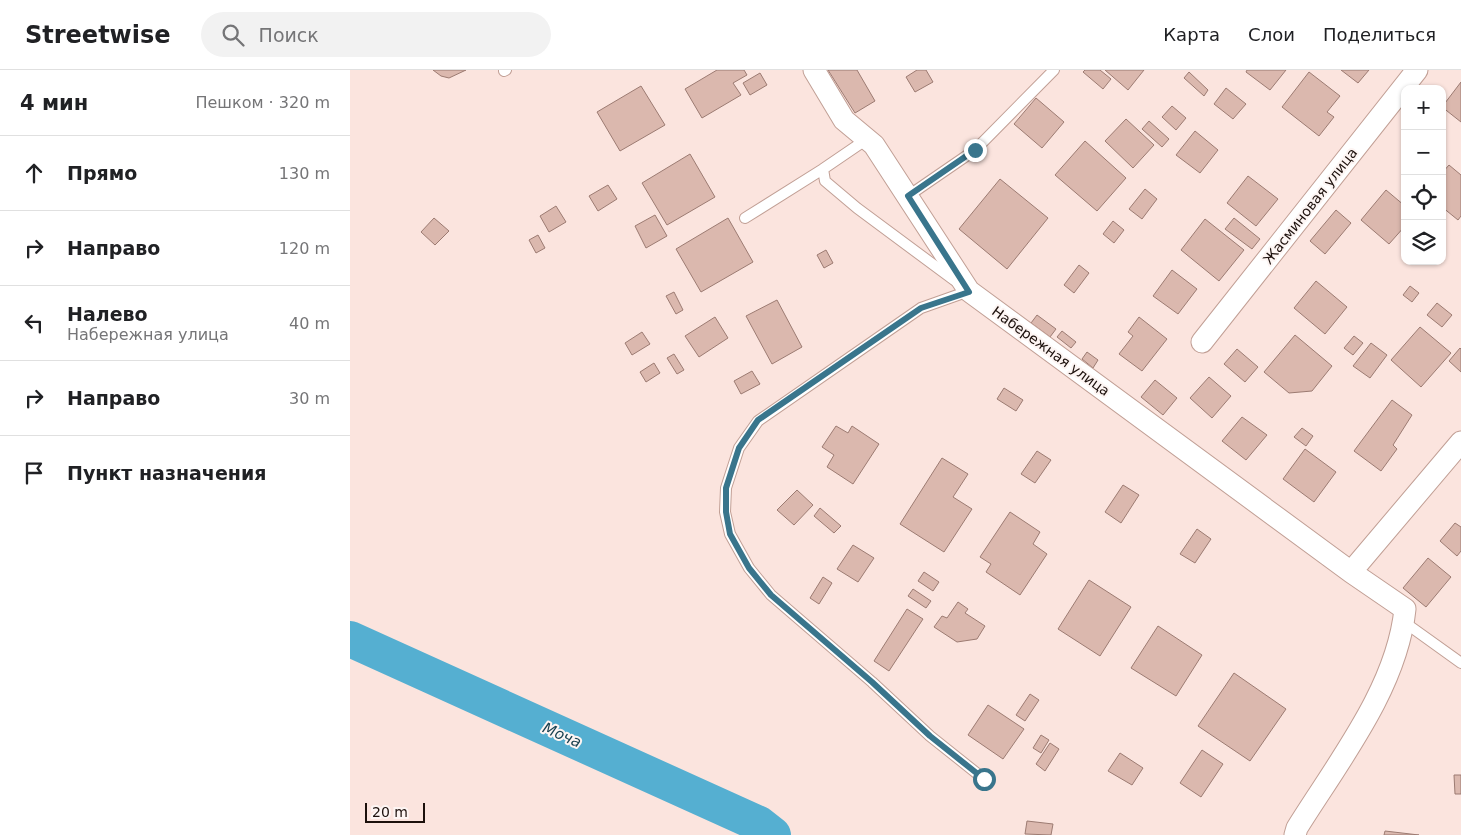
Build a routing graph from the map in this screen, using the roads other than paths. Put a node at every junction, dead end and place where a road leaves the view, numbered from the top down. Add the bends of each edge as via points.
1 (814, 70) edge
2 (1054, 70) edge
3 (1418, 70) edge
4 (867, 139) junction
5 (823, 169) junction
6 (908, 196) junction
7 (746, 218) dead end
8 (969, 292) junction
9 (1202, 342) dead end
10 (1461, 442) edge
11 (1351, 572) junction
12 (1404, 622) junction
13 (1461, 662) edge
14 (984, 779) dead end
15 (1295, 835) edge

1 - 4 street, Набережная улица via 844,120
2 - 6 lane via 975,150
3 - 9 street, Жасминовая улица
4 - 5 lane
4 - 6 street, Набережная улица
5 - 7 lane
5 - 8 lane via 825,181 837,192
6 - 8 street, Набережная улица
8 - 11 street, Набережная улица
8 - 14 lane via 921,308 758,420 739,448 726,488 726,512 730,534 749,568 771,595 930,736
10 - 11 street
11 - 12 street, Набережная улица via 1405,609
12 - 13 lane
12 - 15 street via 1383,688

